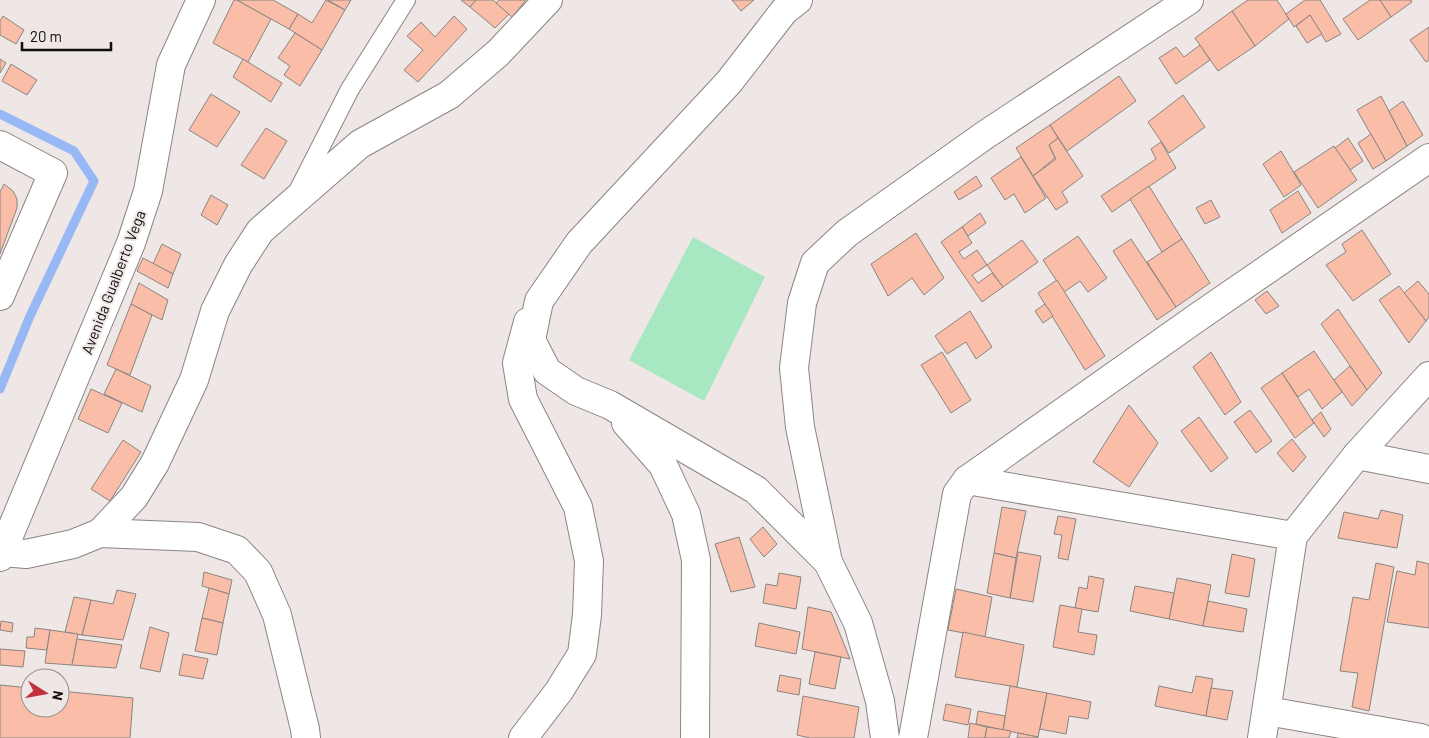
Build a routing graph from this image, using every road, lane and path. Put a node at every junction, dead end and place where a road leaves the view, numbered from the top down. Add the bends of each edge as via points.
1 (201, 0) edge
2 (406, 0) edge
3 (548, 0) edge
4 (798, 0) edge
5 (1189, 0) edge
6 (0, 145) edge
7 (1429, 158) edge
8 (294, 200) junction
9 (0, 296) edge
10 (539, 300) junction
11 (1429, 376) edge
12 (610, 406) junction
13 (1356, 455) junction
14 (1429, 469) edge
15 (967, 480) junction
16 (100, 533) junction
17 (1292, 536) junction
18 (2, 555) edge
19 (828, 562) junction
20 (1266, 711) junction
21 (306, 738) edge
22 (523, 738) edge
23 (695, 738) edge
24 (885, 738) edge
25 (913, 738) edge
26 (1262, 738) edge
27 (1422, 738) edge

1 - 18 street, Avenida Gualberto Vega via 171,65 148,191 131,243
2 - 8 lane via 350,89
3 - 8 street via 498,53 449,95 360,144
4 - 10 street via 784,11 729,82 579,243
5 - 19 street via 846,233 815,264 802,302 794,368 800,427
6 - 9 street via 53,173
7 - 15 street
8 - 16 street via 260,231 238,265 215,312 194,380 155,463 134,497
10 - 12 street via 531,340 547,371 576,391
10 - 22 street via 526,326 517,364 523,400 578,507 589,561 588,615 582,654
11 - 13 street
12 - 19 street via 756,490
12 - 23 street via 663,465 686,514 696,560
13 - 14 street
13 - 17 street
15 - 17 street
15 - 25 street via 957,494
16 - 18 street via 73,544 26,554
16 - 21 street via 198,538 237,550 258,572 278,615
17 - 20 street
19 - 24 street via 858,623 880,701
20 - 26 street
20 - 27 street

